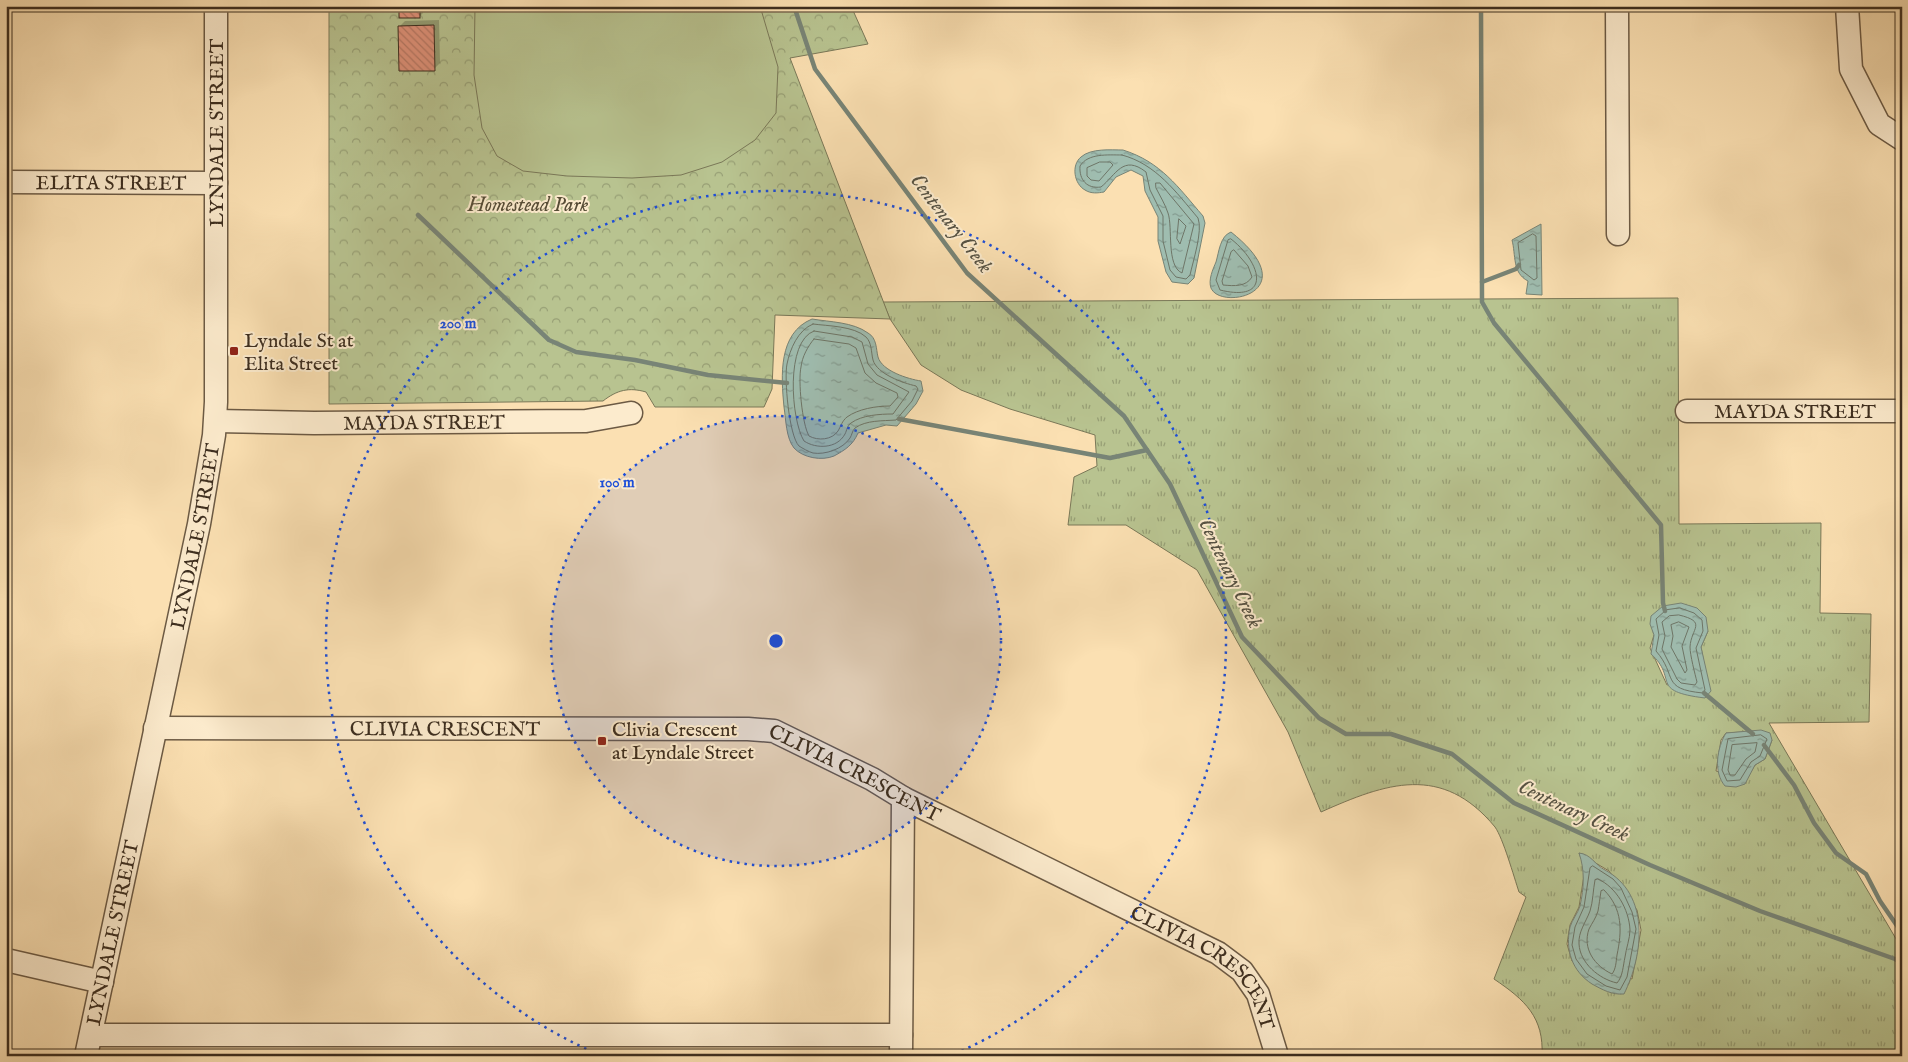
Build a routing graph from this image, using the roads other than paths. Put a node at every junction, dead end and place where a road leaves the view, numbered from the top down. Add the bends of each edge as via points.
1 (216, 6) edge
2 (1617, 6) edge
3 (1847, 6) edge
4 (1902, 139) edge
5 (6, 182) edge
6 (216, 183) junction
7 (1618, 234) dead end
8 (1687, 411) dead end
9 (1902, 411) edge
10 (631, 413) dead end
11 (216, 421) junction
12 (156, 728) junction
13 (903, 798) junction
14 (6, 960) edge
15 (102, 982) junction
16 (88, 1045) edge
17 (901, 1045) edge
18 (1278, 1056) edge

1 - 6 street, LYNDALE STREET
2 - 7 street
3 - 4 street via 1851,69 1879,124
5 - 6 street, ELITA STREET
6 - 11 street, LYNDALE STREET
8 - 9 street, MAYDA STREET
10 - 11 street, MAYDA STREET via 586,421
11 - 12 street, LYNDALE STREET via 199,524
12 - 13 street, CLIVIA CRESCENT via 774,731 872,779
12 - 15 street, LYNDALE STREET
13 - 17 street
13 - 18 street, CLIVIA CRESCENT via 1218,953 1242,971 1258,994
14 - 15 street
15 - 16 street, LYNDALE STREET
16 - 17 street

